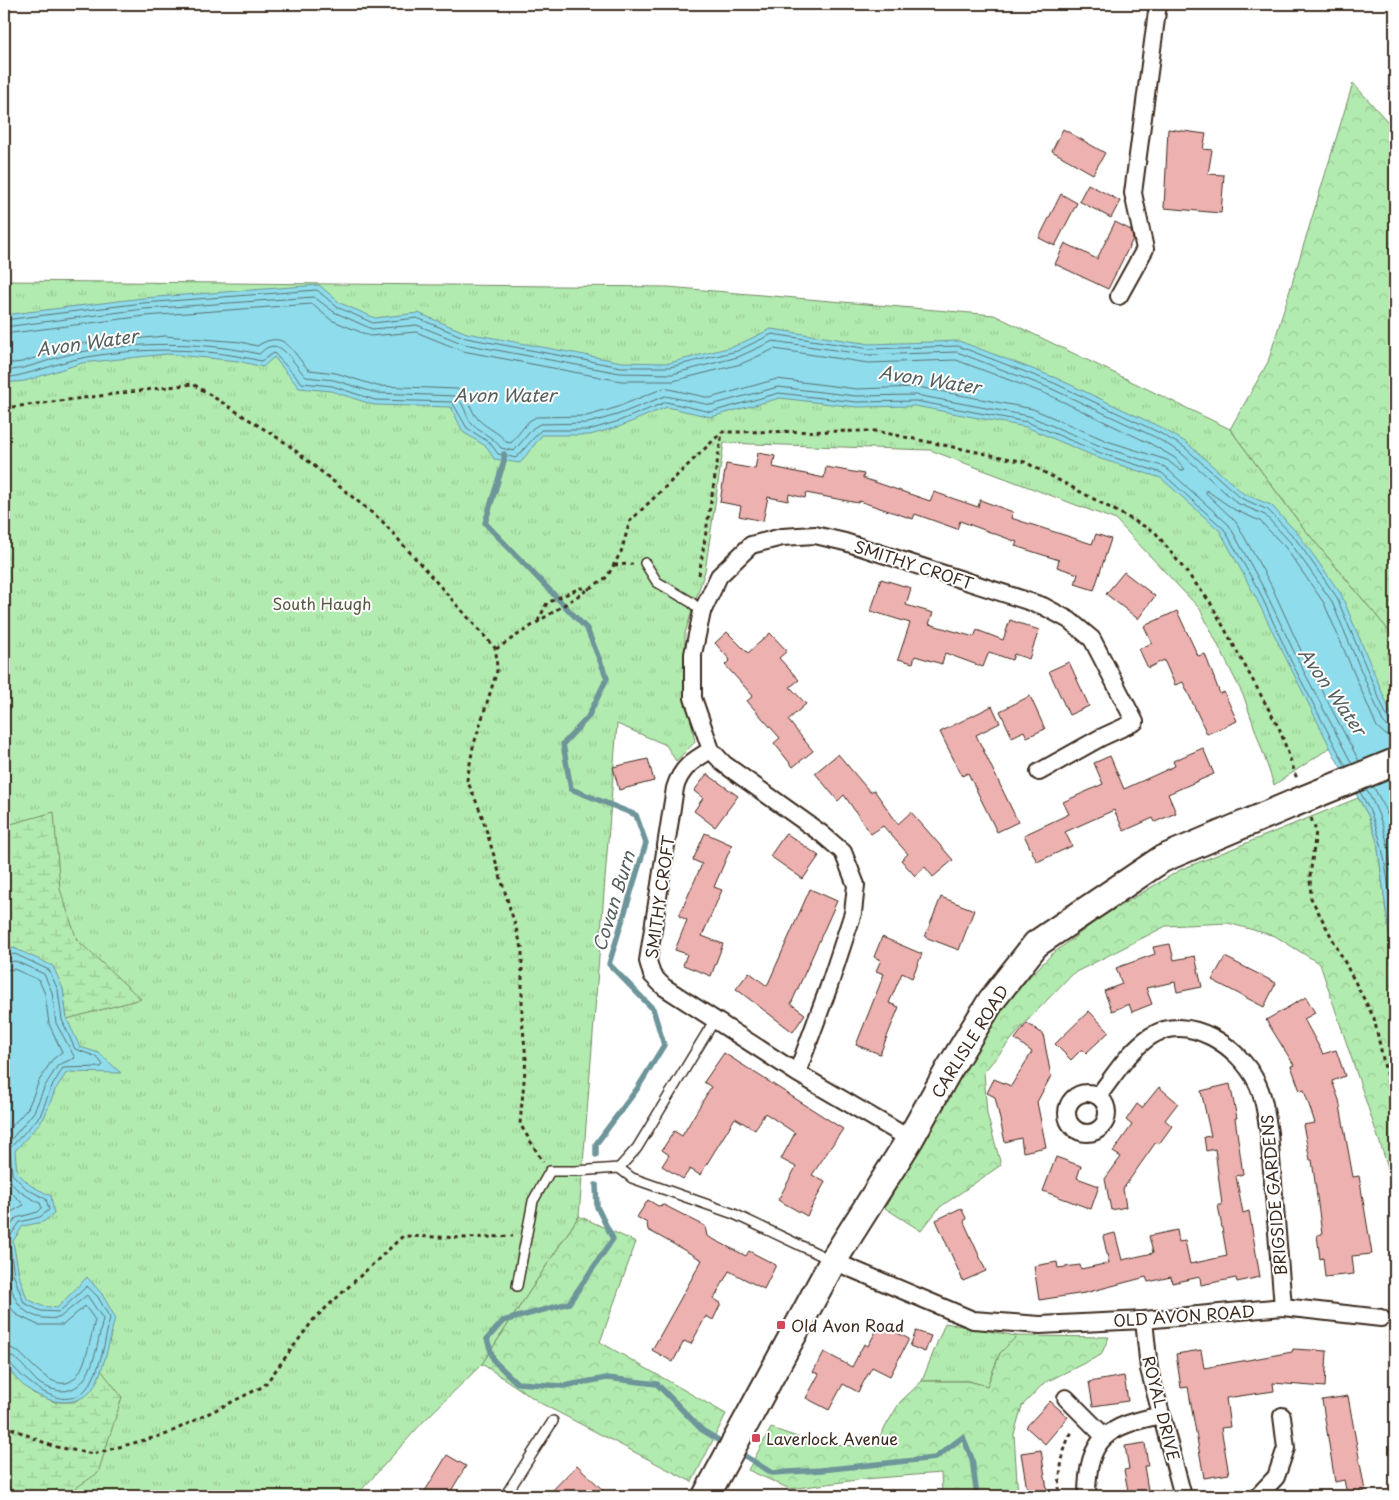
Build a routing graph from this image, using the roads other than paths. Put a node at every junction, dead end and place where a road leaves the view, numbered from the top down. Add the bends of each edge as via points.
1 (1158, 4) edge
2 (1119, 296) dead end
3 (645, 563) road end
4 (696, 607) junction
5 (711, 750) junction
6 (1395, 762) edge
7 (1039, 772) dead end
8 (714, 1021) junction
9 (796, 1072) junction
10 (1098, 1096) dead end
11 (910, 1139) junction
12 (618, 1168) junction
13 (833, 1260) junction
14 (517, 1286) dead end
15 (1283, 1307) junction
16 (1388, 1319) edge
17 (1144, 1320) junction
18 (1066, 1398) dead end
19 (1162, 1414) junction
20 (1282, 1416) dead end
21 (553, 1421) dead end
22 (1104, 1436) junction
23 (505, 1496) edge
24 (706, 1496) edge
25 (1087, 1496) edge
26 (1183, 1496) edge
27 (1258, 1496) edge

1 - 2 street via 1133,193 1145,249
3 - 4 lane via 657,582
4 - 5 street, SMITHY CROFT via 693,698
4 - 7 street, SMITHY CROFT via 719,576 751,545 782,537 815,535 1043,606 1070,620 1092,639 1135,722
5 - 8 street, SMITHY CROFT via 692,761 680,774 675,788 648,961 652,975 664,987
5 - 9 street, SMITHY CROFT via 724,764 843,852 856,885 853,913
6 - 11 main road, CARLISLE ROAD, bridge via 1162,859 1036,944 992,1001
8 - 9 street, SMITHY CROFT
8 - 12 lane via 637,1148
9 - 11 street, SMITHY CROFT
10 - 15 street, BRIGSIDE GARDENS via 1135,1049 1152,1035 1174,1029 1197,1031 1215,1038 1248,1068 1257,1082 1268,1124
11 - 13 main road, CARLISLE ROAD
12 - 13 lane via 632,1178 734,1214
12 - 14 lane via 550,1171 533,1201
13 - 17 street, OLD AVON ROAD via 973,1320 1040,1324
13 - 24 main road, CARLISLE ROAD
15 - 16 street, OLD AVON ROAD
15 - 17 street, OLD AVON ROAD
17 - 19 street, ROYAL DRIVE via 1150,1368
18 - 22 street
19 - 22 street via 1136,1420
19 - 26 street, ROYAL DRIVE
20 - 27 street via 1286,1448 1276,1477
21 - 23 lane
22 - 25 street via 1087,1470

